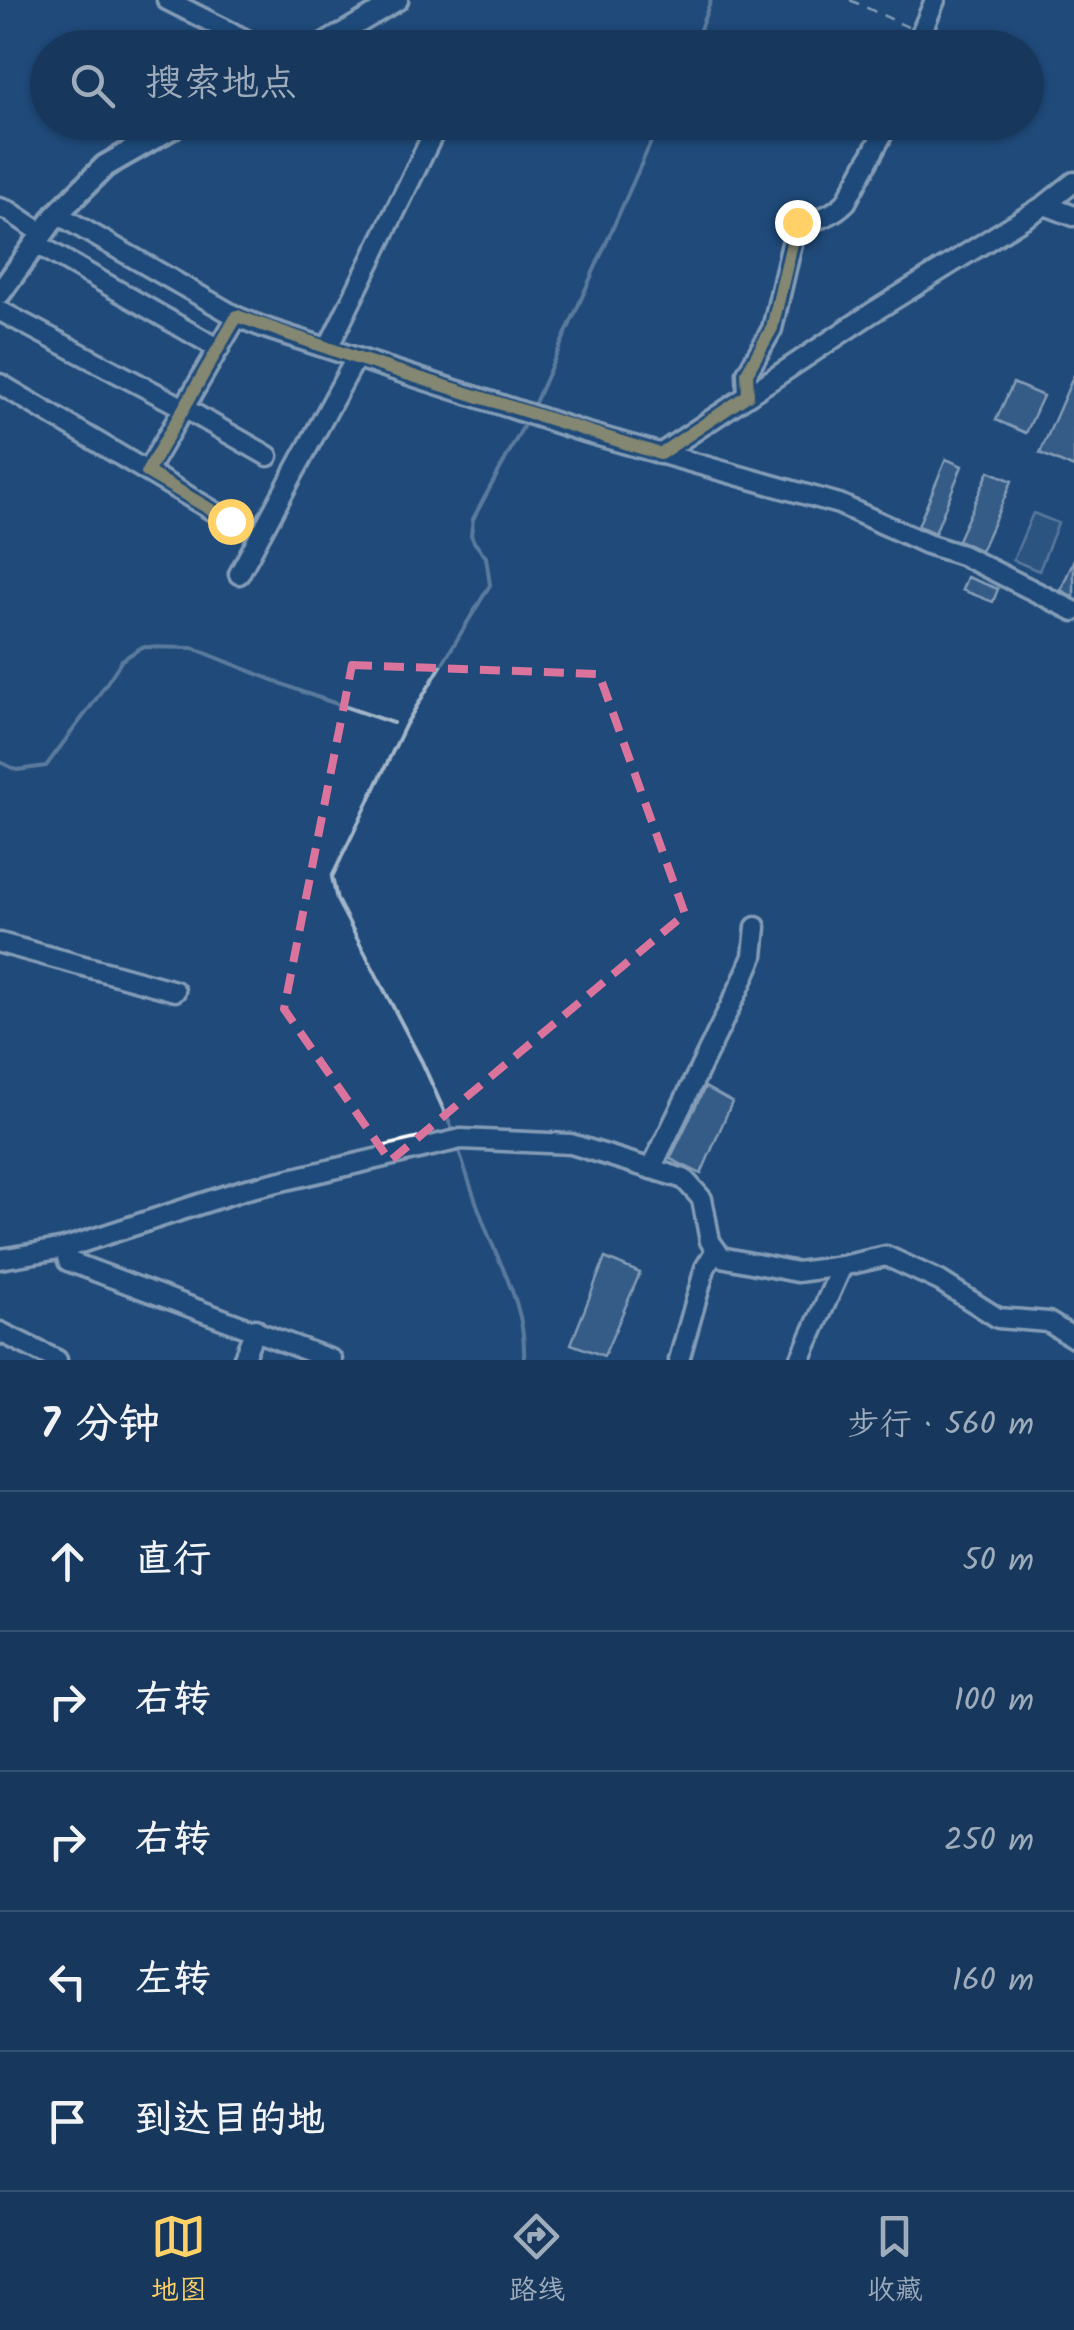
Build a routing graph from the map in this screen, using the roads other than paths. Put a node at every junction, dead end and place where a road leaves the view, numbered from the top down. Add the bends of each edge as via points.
1 (398, 0) edge
2 (935, 0) edge
3 (180, 3) edge
4 (229, 30) edge
5 (347, 30) edge
6 (922, 30) edge
7 (151, 140) edge
8 (430, 140) edge
9 (879, 140) edge
10 (1074, 182) edge
11 (1045, 205) junction
12 (0, 208) edge
13 (57, 214) junction
14 (1074, 216) edge
15 (38, 238) junction
16 (0, 294) edge
17 (0, 312) edge
18 (237, 316) junction
19 (328, 348) junction
20 (219, 349) junction
21 (356, 358) junction
22 (0, 384) edge
23 (748, 395) junction
24 (184, 408) junction
25 (660, 454) junction
26 (268, 456) dead end
27 (147, 472) junction
28 (230, 521) dead end
29 (239, 574) dead end
30 (1074, 611) edge
31 (756, 927) dead end
32 (0, 943) edge
33 (175, 991) dead end
34 (651, 1168) junction
35 (65, 1248) junction
36 (716, 1250) junction
37 (0, 1259) edge
38 (842, 1266) junction
39 (255, 1330) junction
40 (0, 1332) edge
41 (1074, 1338) edge
42 (58, 1360) edge
43 (243, 1360) edge
44 (332, 1360) edge
45 (680, 1360) edge
46 (800, 1360) edge

1 - 5 street
2 - 6 street
3 - 4 street
7 - 13 main road via 106,166
8 - 19 street
9 - 23 street via 846,202 826,217 797,222 772,328 747,373
10 - 11 street
11 - 14 street
11 - 23 street
12 - 15 street
13 - 15 main road
13 - 18 street
15 - 16 main road
15 - 20 street
17 - 24 street
18 - 19 street
18 - 20 street
19 - 21 street
20 - 24 street
21 - 25 street
21 - 29 street
22 - 27 street
23 - 25 street
24 - 26 street
24 - 27 street
25 - 30 street via 839,504
27 - 28 street
31 - 34 street via 742,982
32 - 33 street
34 - 35 street via 570,1144 461,1139 243,1190
34 - 36 street via 684,1179 702,1199
35 - 37 street
35 - 39 street via 68,1261
36 - 38 street via 721,1257 798,1272
36 - 45 street via 704,1268
38 - 41 street via 886,1256 998,1318 1048,1322
38 - 46 street
39 - 43 street
39 - 44 street
40 - 42 street

